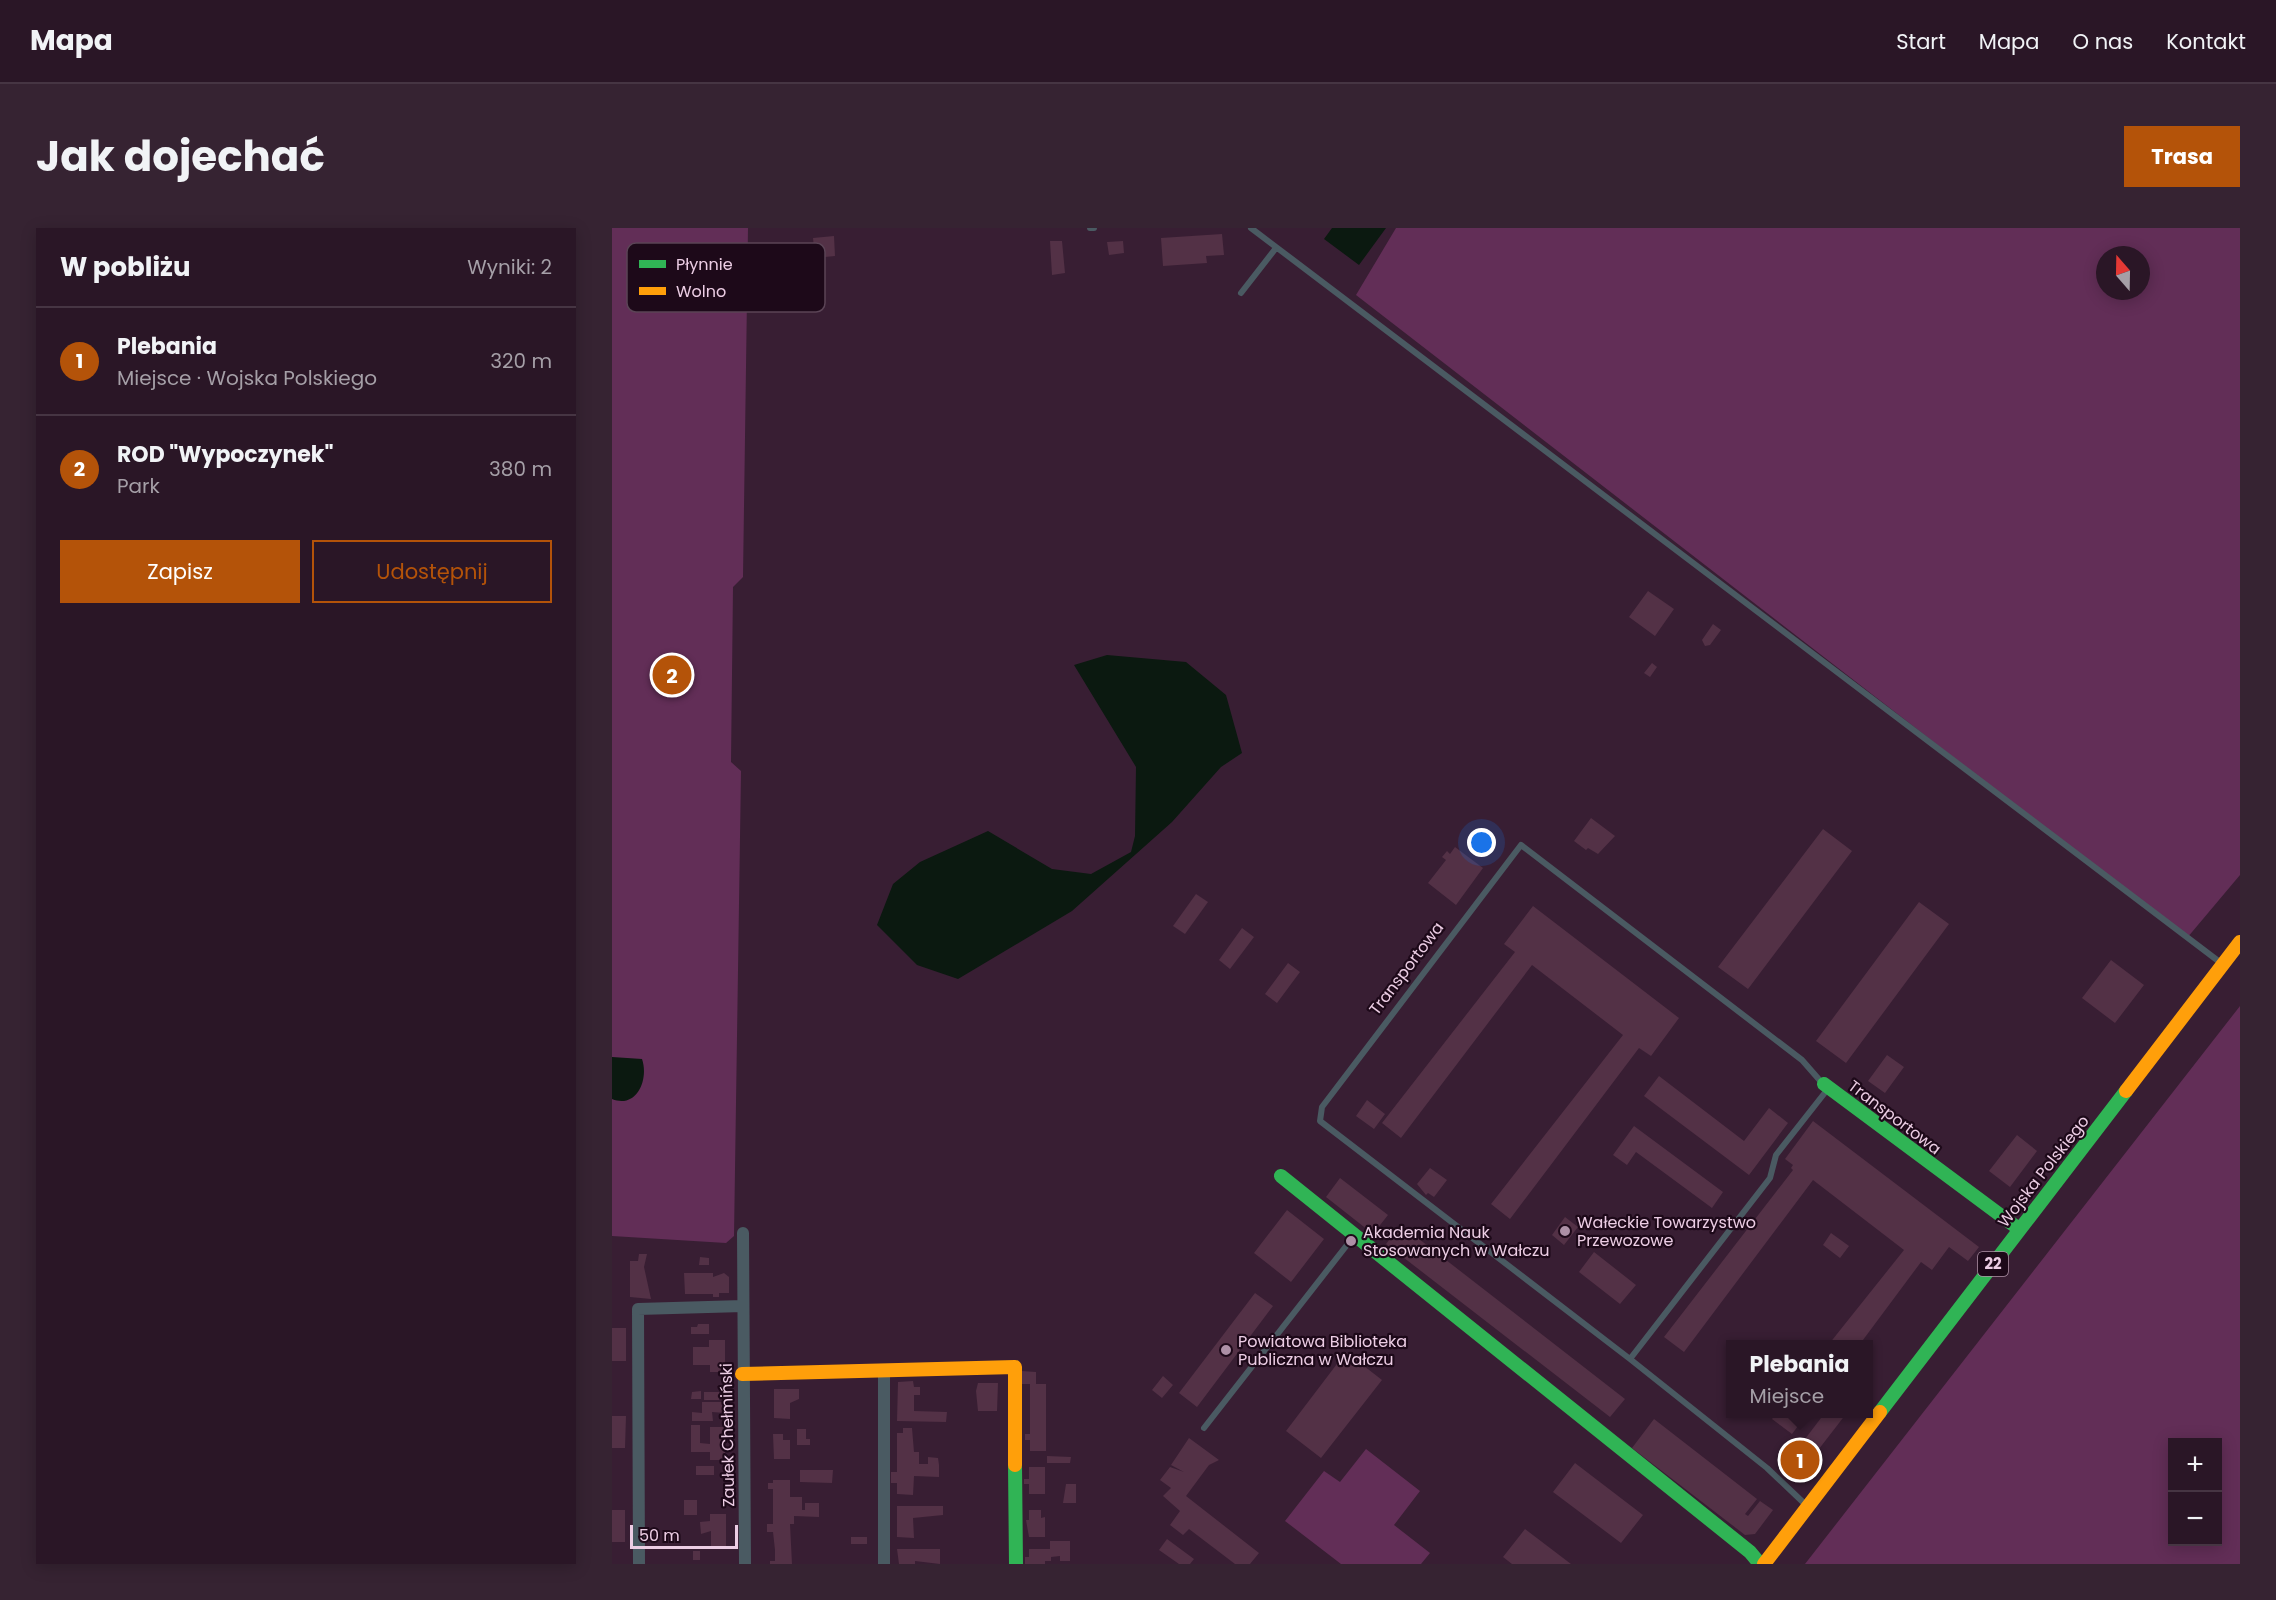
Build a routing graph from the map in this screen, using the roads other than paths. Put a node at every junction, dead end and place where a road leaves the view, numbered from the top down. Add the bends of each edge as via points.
1 (1251, 228) edge
2 (1276, 248) junction
3 (1241, 293) dead end
4 (2240, 942) edge
5 (2223, 964) junction
6 (1826, 1086) junction
7 (1281, 1176) dead end
8 (2019, 1229) junction
9 (743, 1233) dead end
10 (1355, 1236) junction
11 (743, 1306) junction
12 (1630, 1359) junction
13 (884, 1371) junction
14 (742, 1374) junction
15 (1204, 1428) dead end
16 (1807, 1506) junction
17 (639, 1564) edge
18 (745, 1564) edge
19 (884, 1564) edge
20 (1016, 1564) edge
21 (1762, 1564) edge

1 - 2 lane
2 - 3 lane
2 - 5 lane
4 - 5 street, Wojska Polskiego / 22
5 - 8 street, Wojska Polskiego / 22
6 - 8 street, Transportowa
6 - 12 lane via 1776,1155 1770,1178
6 - 12 lane, Transportowa via 1802,1060 1521,845 1322,1107 1320,1121 1336,1135
7 - 10 street
8 - 16 street, Wojska Polskiego / 22
9 - 11 street, Zaułek Chełmiński
10 - 15 lane
10 - 21 street
11 - 14 street, Zaułek Chełmiński
11 - 17 street via 638,1308
12 - 16 lane, Transportowa via 1767,1468
13 - 14 street
13 - 19 street
13 - 20 street via 1015,1367
14 - 18 street, Zaułek Chełmiński
16 - 21 street, Wojska Polskiego / 22

